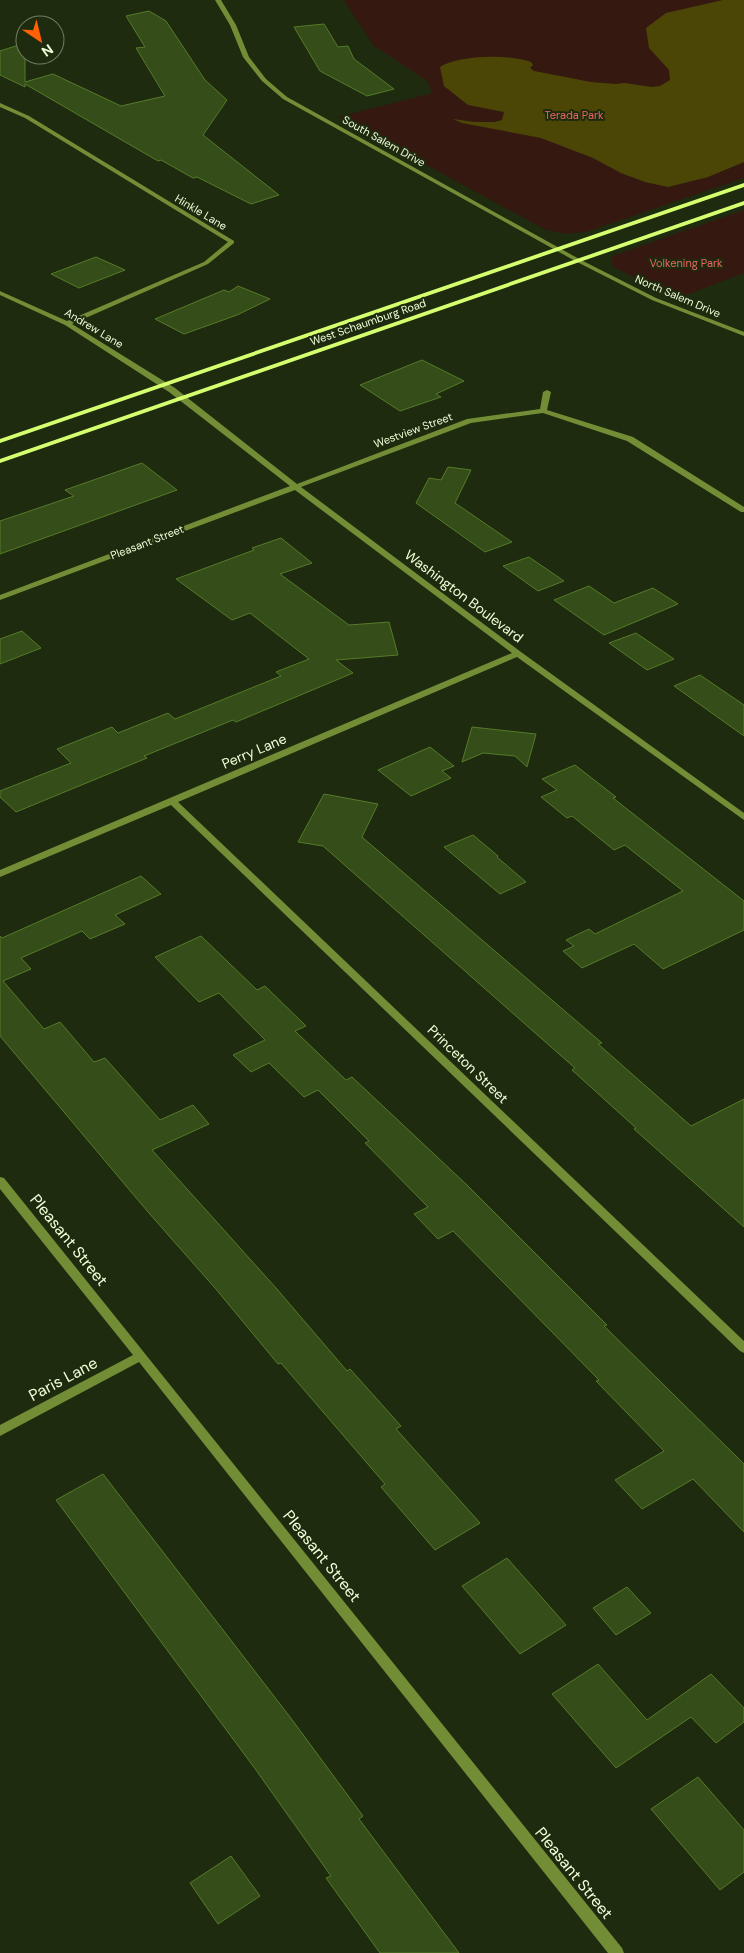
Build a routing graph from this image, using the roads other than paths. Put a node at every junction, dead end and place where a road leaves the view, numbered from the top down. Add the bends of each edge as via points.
1 (218, 0) edge
2 (0, 105) edge
3 (744, 185) edge
4 (744, 203) edge
5 (559, 249) junction
6 (579, 261) junction
7 (0, 293) edge
8 (67, 324) junction
9 (744, 334) edge
10 (165, 385) junction
11 (172, 390) joint
12 (547, 392) dead end
13 (182, 398) junction
14 (543, 411) junction
15 (0, 441) edge
16 (0, 460) edge
17 (295, 486) junction
18 (744, 510) edge
19 (0, 598) edge
20 (518, 654) junction
21 (172, 801) junction
22 (744, 817) edge
23 (0, 874) edge
24 (0, 1181) edge
25 (744, 1348) edge
26 (141, 1356) junction
27 (0, 1431) edge
28 (617, 1953) edge

1 - 5 street, South Salem Drive via 246,57 264,80 285,98
2 - 8 street, Hinkle Lane via 27,117 232,242 206,263
3 - 5 main road, West Schaumburg Road
4 - 6 main road, West Schaumburg Road
5 - 6 street, South Salem Drive
5 - 10 main road, West Schaumburg Road
6 - 9 street, North Salem Drive via 654,299
6 - 13 main road, West Schaumburg Road
7 - 8 street, Andrew Lane
8 - 10 street, Andrew Lane
10 - 11 street, Andrew Lane
10 - 15 main road, West Schaumburg Road
11 - 13 street, Washington Boulevard
12 - 14 street
13 - 16 main road, West Schaumburg Road
13 - 17 street, Washington Boulevard
14 - 17 street, Westview Street via 470,422
14 - 18 street, Westview Street via 630,439
17 - 19 street, Pleasant Street
17 - 20 street, Washington Boulevard
20 - 21 street, Perry Lane
20 - 22 street, Washington Boulevard
21 - 23 street, Perry Lane
21 - 25 street, Princeton Street
24 - 26 street, Pleasant Street
26 - 27 street, Paris Lane
26 - 28 street, Pleasant Street

